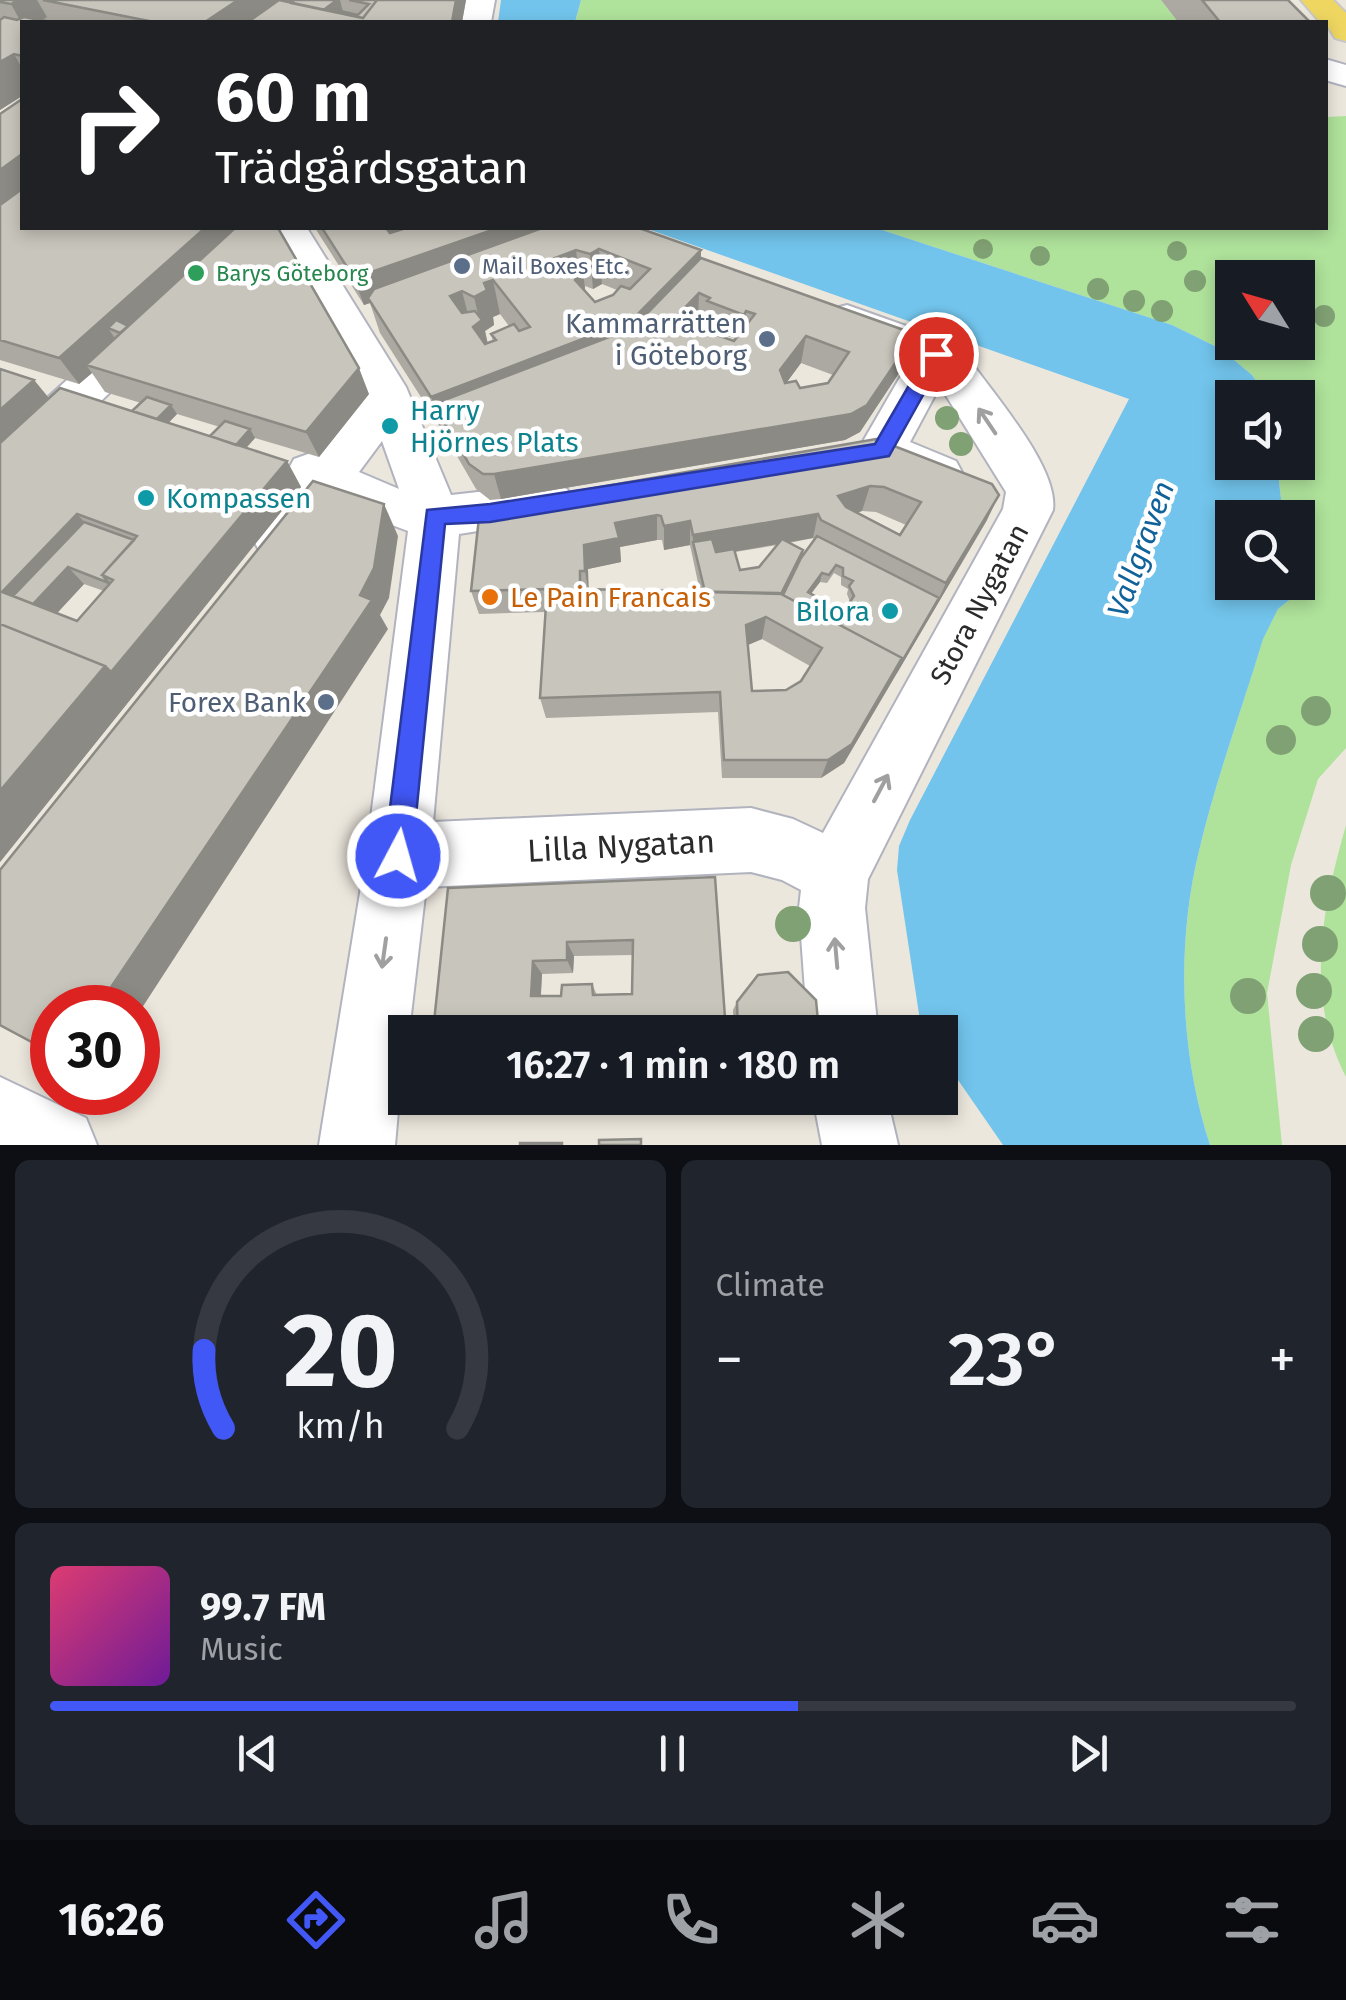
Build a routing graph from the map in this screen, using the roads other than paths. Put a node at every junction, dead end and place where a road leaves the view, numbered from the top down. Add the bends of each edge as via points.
1 (1316, 0) edge
2 (1346, 30) edge
3 (290, 230) edge
4 (806, 304) edge
5 (138, 340) edge
6 (936, 354) junction
7 (389, 398) junction
8 (0, 470) edge
9 (320, 475) junction
10 (588, 497) edge
11 (1028, 510) junction
12 (435, 516) junction
13 (246, 584) edge
14 (398, 856) junction
15 (836, 874) junction
16 (841, 1015) edge
17 (0, 1114) edge
18 (854, 1115) edge
19 (59, 1145) edge
20 (357, 1145) edge
21 (860, 1145) edge

1 - 2 main road
3 - 7 street via 365,319
4 - 6 street, Stora Nygatan
5 - 8 street via 57,392
11 -> 6 street, Stora Nygatan via 1031,492 1024,476 951,366
6 - 11 street via 862,453
7 - 9 street
7 - 12 street
9 - 12 street via 398,509
9 - 13 street
10 - 12 street
15 -> 11 street, Stora Nygatan
12 - 14 street
14 - 15 street, Lilla Nygatan via 751,840 793,850
14 -> 20 street
16 -> 15 street, Stora Nygatan via 832,908
17 - 19 street
18 - 21 street

